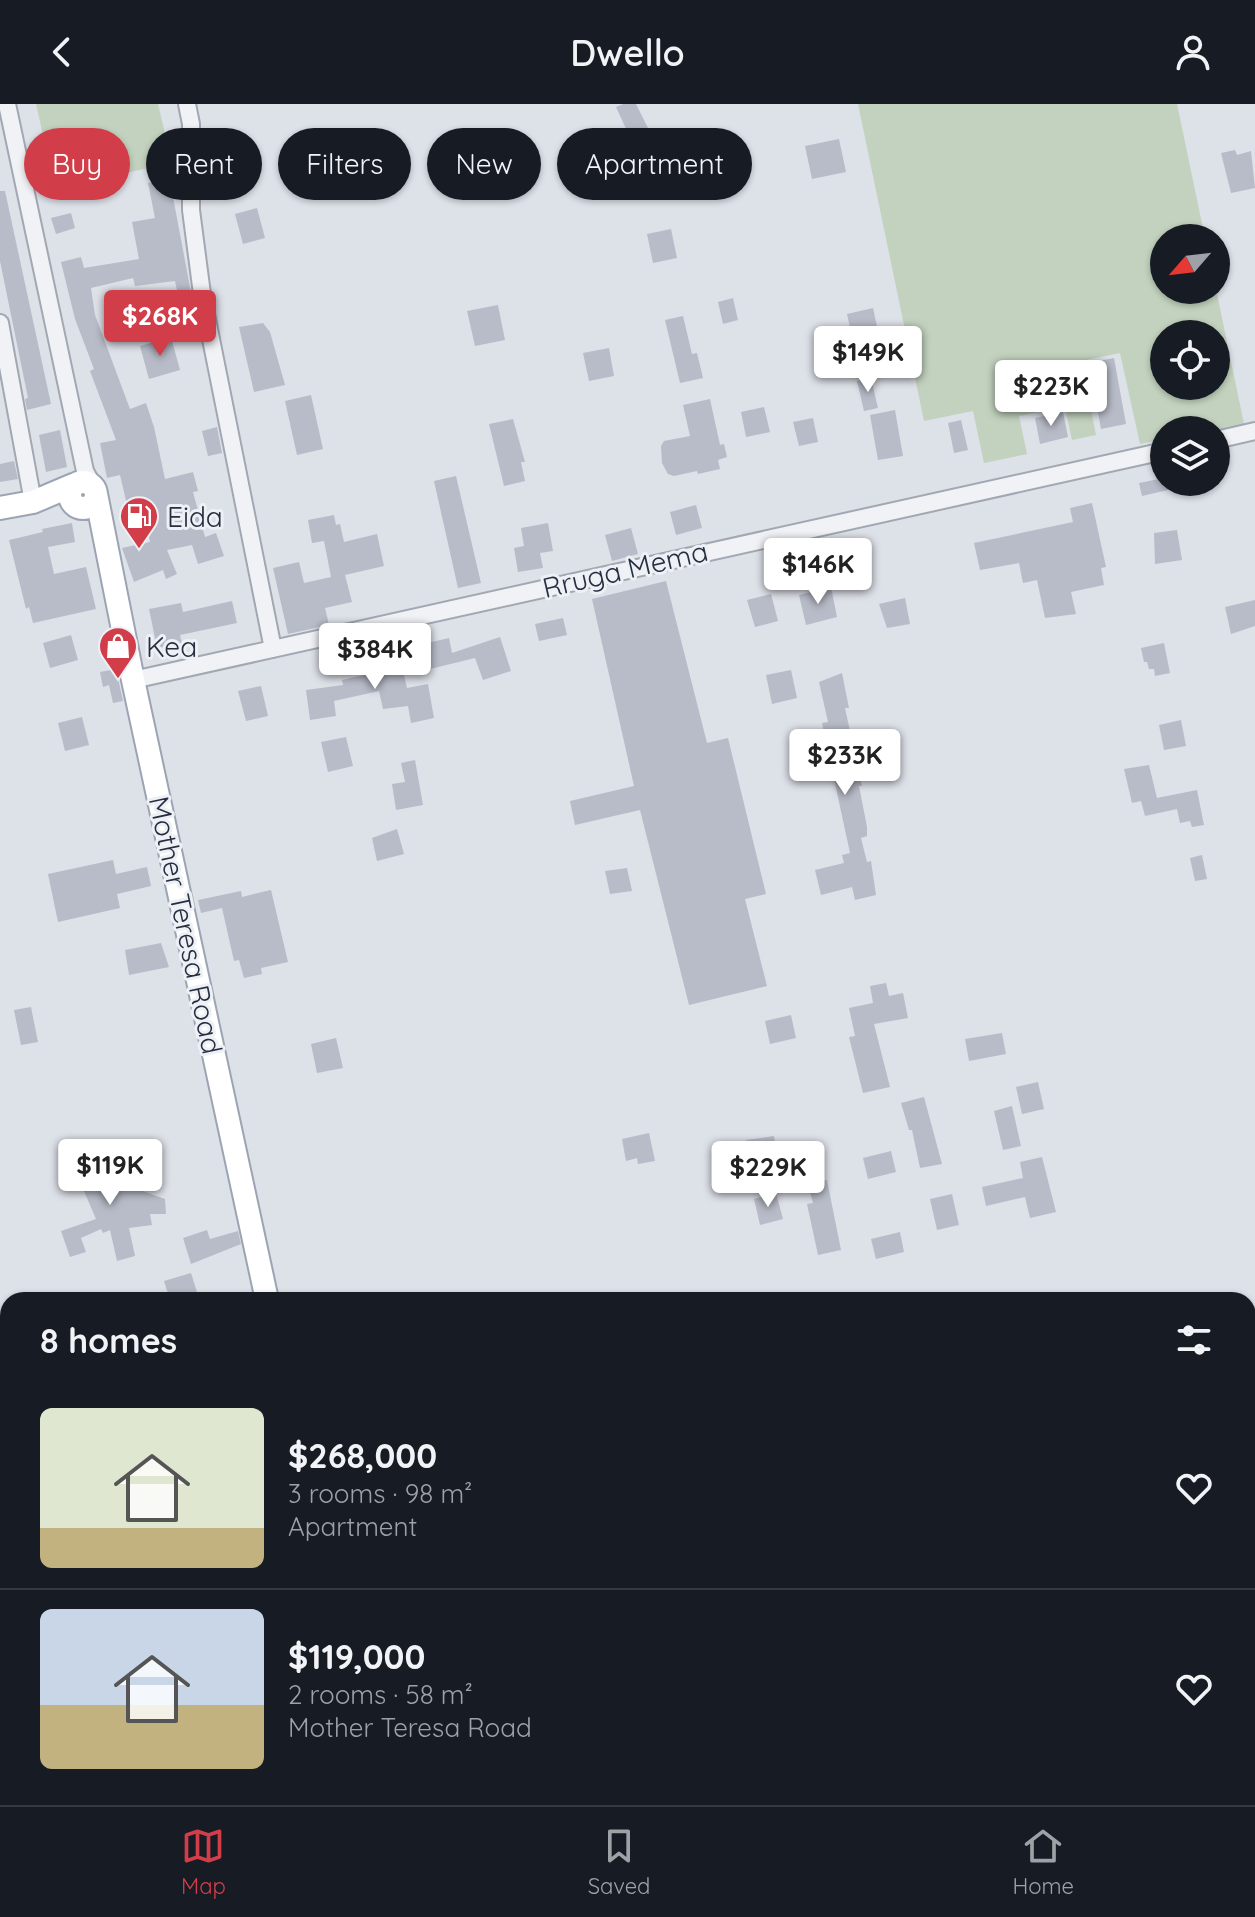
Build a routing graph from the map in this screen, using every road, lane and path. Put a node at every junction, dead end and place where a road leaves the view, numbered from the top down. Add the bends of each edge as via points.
1 (7, 104) edge
2 (187, 104) edge
3 (0, 323) edge
4 (1255, 431) edge
5 (1230, 437) edge
6 (1150, 454) edge
7 (83, 490) junction
8 (33, 502) junction
9 (0, 508) edge
10 (273, 649) junction
11 (133, 680) junction
12 (265, 1292) edge

1 - 7 street
2 - 10 street via 191,210 202,294
3 - 8 street
4 - 5 street
6 - 10 street, Rruga Mema
7 - 8 main road
7 - 11 main road, Mother Teresa Road via 106,550
8 - 9 main road
10 - 11 street, Rruga Mema
11 - 12 main road, Mother Teresa Road

